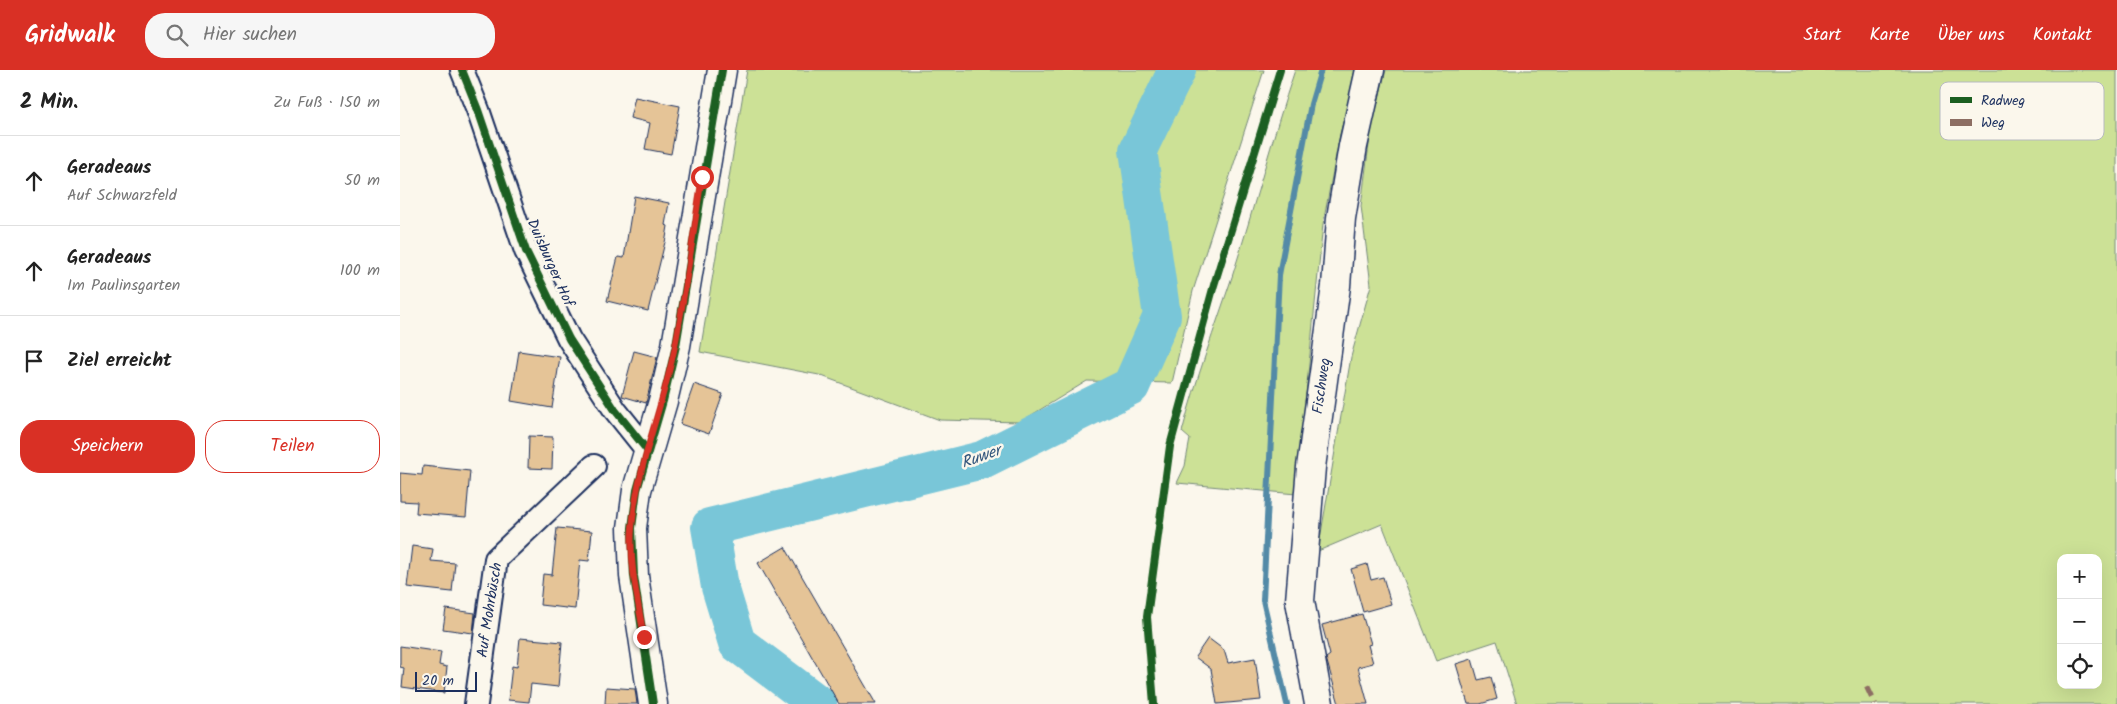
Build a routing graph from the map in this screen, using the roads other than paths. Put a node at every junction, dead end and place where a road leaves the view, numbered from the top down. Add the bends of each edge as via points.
1 (462, 70) edge
2 (722, 70) edge
3 (1370, 70) edge
4 (647, 450) junction
5 (594, 466) dead end
6 (476, 704) edge
7 (653, 704) edge
8 (1320, 704) edge

1 - 4 street, Duisburger Hof via 530,260 569,339 615,410
2 - 4 street via 676,346
3 - 8 street, Fischweg via 1341,218 1336,286 1311,466 1300,601
4 - 7 street via 637,490 632,553
5 - 6 street, Auf Mohrbüsch via 496,559

